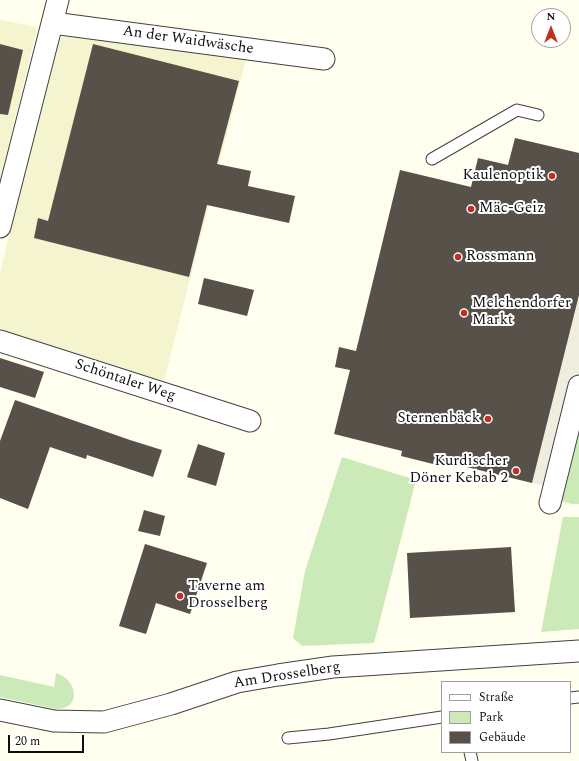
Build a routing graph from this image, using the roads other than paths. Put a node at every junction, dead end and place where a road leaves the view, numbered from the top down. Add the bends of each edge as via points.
1 (58, 0) edge
2 (53, 23) junction
3 (324, 59) dead end
4 (538, 115) dead end
5 (432, 159) dead end
6 (0, 227) edge
7 (0, 341) edge
8 (578, 394) edge
9 (250, 421) dead end
10 (550, 503) dead end
11 (579, 651) edge
12 (0, 710) edge
13 (441, 717) edge
14 (288, 738) dead end

1 - 2 street
2 - 3 street, An der Waidwäsche
2 - 6 street
4 - 5 lane via 517,110
7 - 9 street, Schöntaler Weg
8 - 10 street
11 - 12 street, Am Drosselberg via 333,667 278,674 237,682 171,704 104,722 54,721
13 - 14 lane

